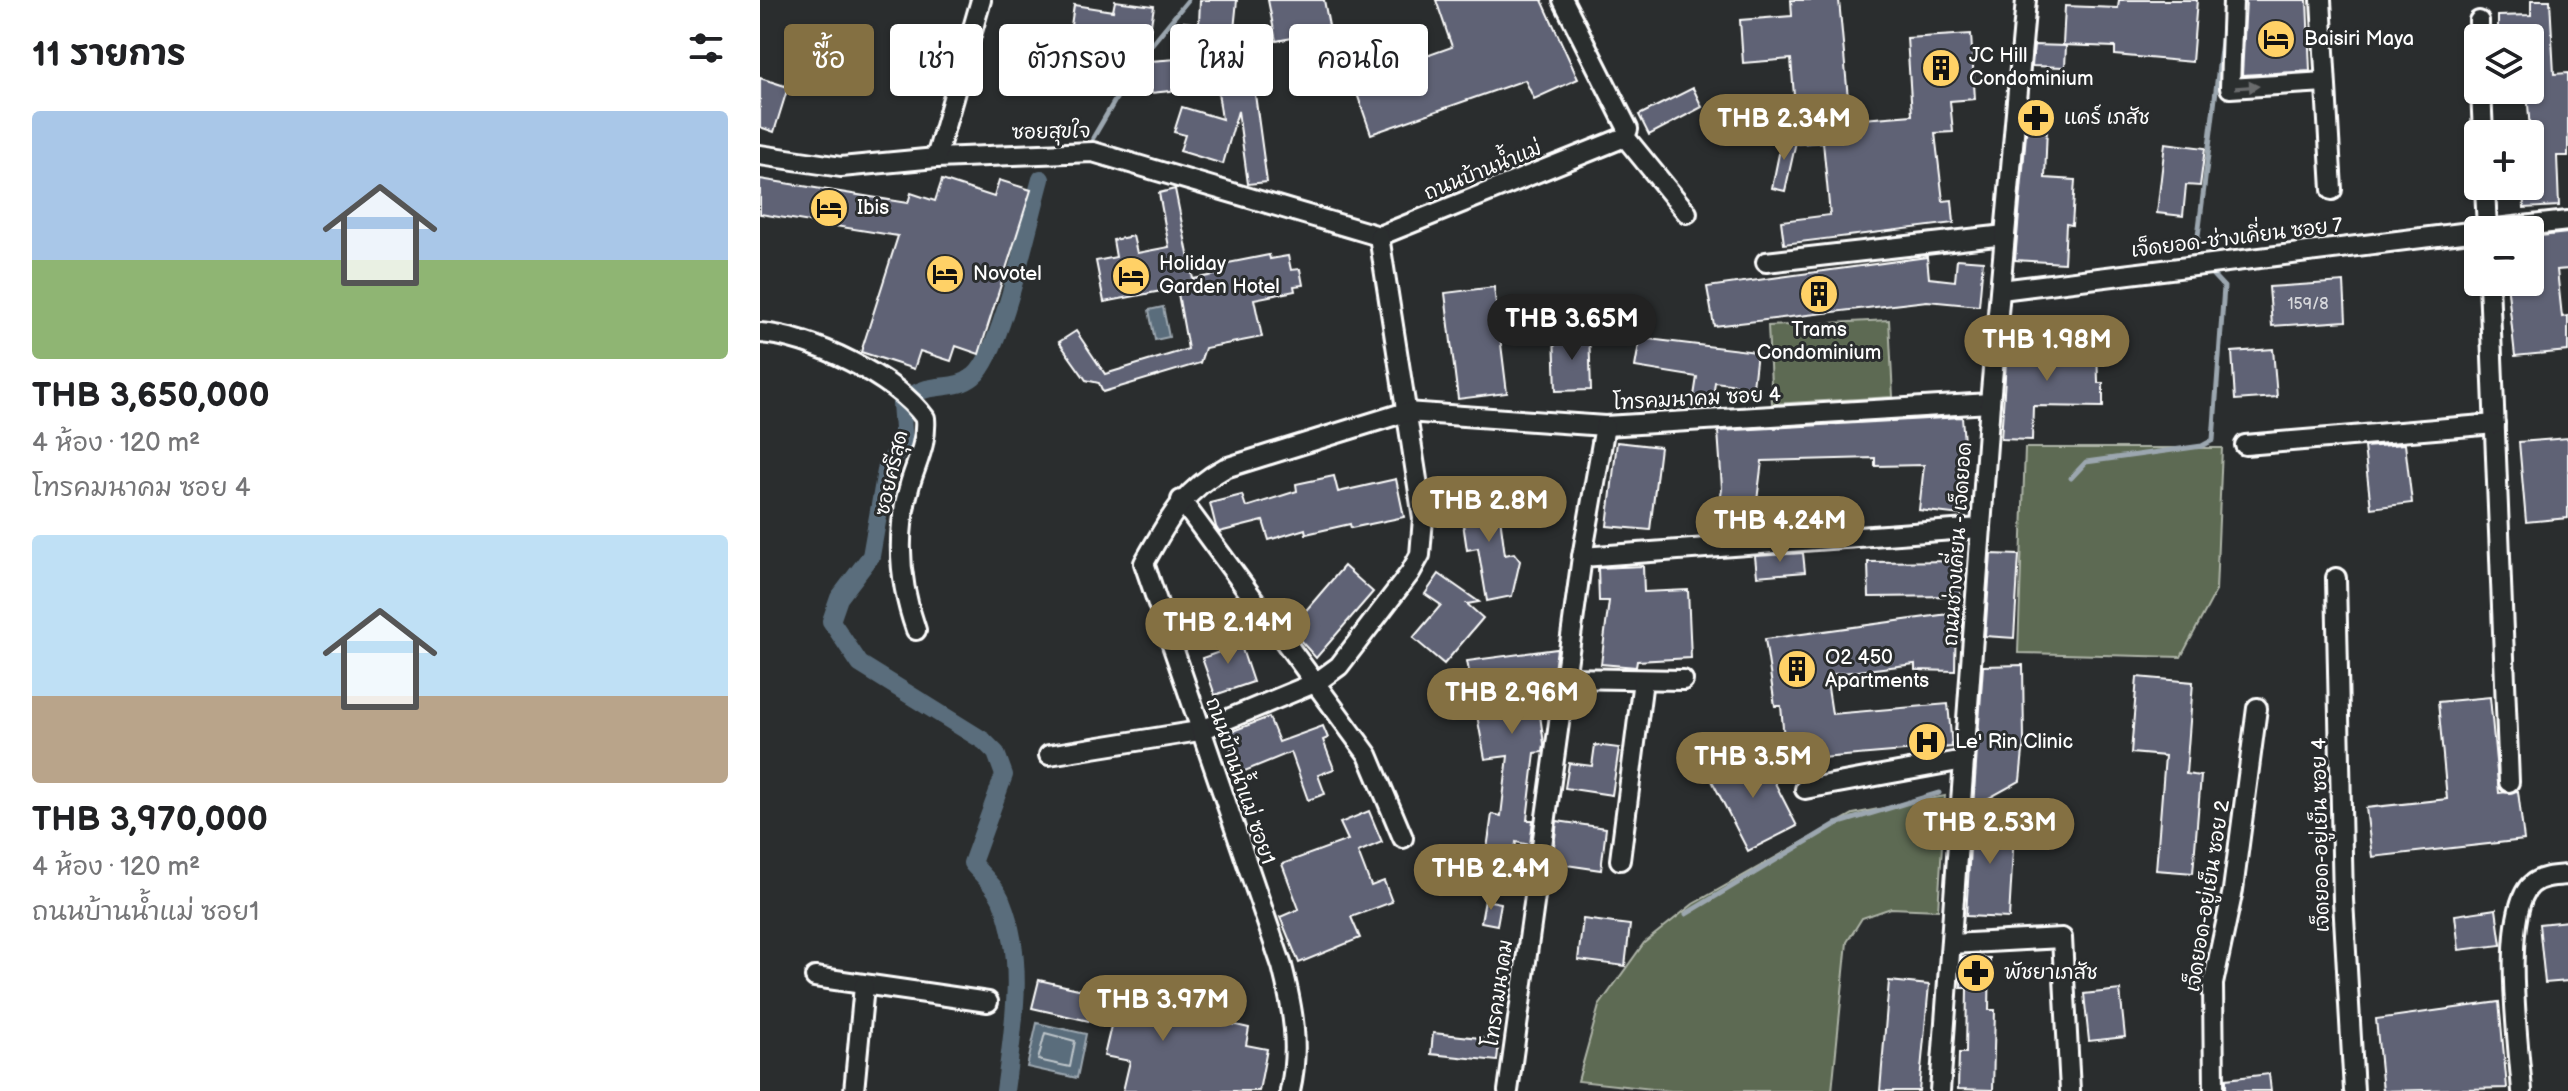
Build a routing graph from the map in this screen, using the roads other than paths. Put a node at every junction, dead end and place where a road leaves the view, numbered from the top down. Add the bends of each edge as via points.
1 (981, 0) edge
2 (1563, 0) edge
3 (2026, 0) edge
4 (2233, 0) edge
5 (2321, 0) edge
6 (2325, 82) junction
7 (1625, 137) junction
8 (760, 155) edge
9 (936, 158) junction
10 (2332, 190) dead end
11 (1687, 213) dead end
12 (2568, 221) edge
13 (2544, 224) edge
14 (2464, 233) edge
15 (2005, 235) junction
16 (1379, 236) junction
17 (1766, 262) dead end
18 (2001, 290) junction
19 (2490, 296) edge
20 (760, 333) edge
21 (1990, 403) junction
22 (1406, 412) junction
23 (2495, 424) junction
24 (1605, 426) junction
25 (2245, 445) dead end
26 (1181, 500) junction
27 (1981, 528) junction
28 (1582, 557) junction
29 (2336, 578) dead end
30 (916, 630) dead end
31 (1565, 678) junction
32 (1643, 680) junction
33 (1683, 680) dead end
34 (1317, 682) junction
35 (2257, 708) dead end
36 (1199, 731) junction
37 (1049, 755) dead end
38 (1964, 760) junction
39 (2509, 782) dead end
40 (1805, 789) dead end
41 (1403, 838) dead end
42 (1620, 860) dead end
43 (2568, 875) edge
44 (1951, 944) junction
45 (815, 977) dead end
46 (864, 986) junction
47 (988, 1002) dead end
48 (854, 1091) edge
49 (1290, 1091) edge
50 (1508, 1091) edge
51 (1940, 1091) edge
52 (2070, 1091) edge
53 (2214, 1091) edge
54 (2354, 1091) edge
55 (2522, 1091) edge

1 - 9 street
2 - 7 street via 1628,129
3 - 15 street, ถนนช่างเคี่ยน - เจ็ดยอด
4 -> 6 street via 2230,88
5 - 6 street
6 - 10 street
7 - 11 street
7 - 16 street, ถนนบ้านน้ำแม่
8 - 9 street, ซอยสุขใจ via 841,167
9 - 16 street, ซอยสุขใจ via 1111,155
12 - 13 street
14 - 18 street, เจ็ดยอด-ช่างเคี่ยน ซอย 7
15 - 17 street
15 - 18 street, ถนนช่างเคี่ยน - เจ็ดยอด
16 - 22 street
18 - 21 street, ถนนช่างเคี่ยน - เจ็ดยอด
19 - 23 street
20 - 30 street, ซอยศรีสุด via 849,359 909,399 925,418 900,540 903,593
21 - 24 street, โทรคมนาคม ซอย 4
21 - 27 street, ถนนช่างเคี่ยน - เจ็ดยอด
22 - 24 street, โทรคมนาคม ซอย 4
22 - 26 street, ถนนบ้านน้ำแม่ ซอย1 via 1225,468
22 - 34 street via 1423,518 1420,555 1339,666
23 - 25 street
23 - 39 street
24 - 28 street, โทรคมนาคม
26 - 34 street
26 - 36 street, ถนนบ้านน้ำแม่ ซอย1 via 1144,563
27 - 28 street
27 - 38 street, ถนนช่างเคี่ยน - เจ็ดยอด
28 - 31 street, โทรคมนาคม
29 - 54 street, เจ็ดยอด-อยู่เย็น ซอย 4 via 2343,900
31 - 32 street
31 - 50 street, โทรคมนาคม
32 - 33 street
32 - 42 street
34 - 36 street
34 - 41 street via 1368,755
35 - 53 street, เจ็ดยอด-อยู่เย็น ซอย 2 via 2233,890 2213,984
36 - 37 street
36 - 49 street, ถนนบ้านน้ำแม่ ซอย1 via 1282,966 1296,1051
38 - 40 street
38 - 44 street, ถนนช่างเคี่ยน - เจ็ดยอด
43 - 55 street via 2531,884 2517,911 2513,939
44 - 51 street, ถนนช่างเคี่ยน - เจ็ดยอด
44 - 52 street via 2062,938
45 - 46 street
46 - 47 street
46 - 48 street

